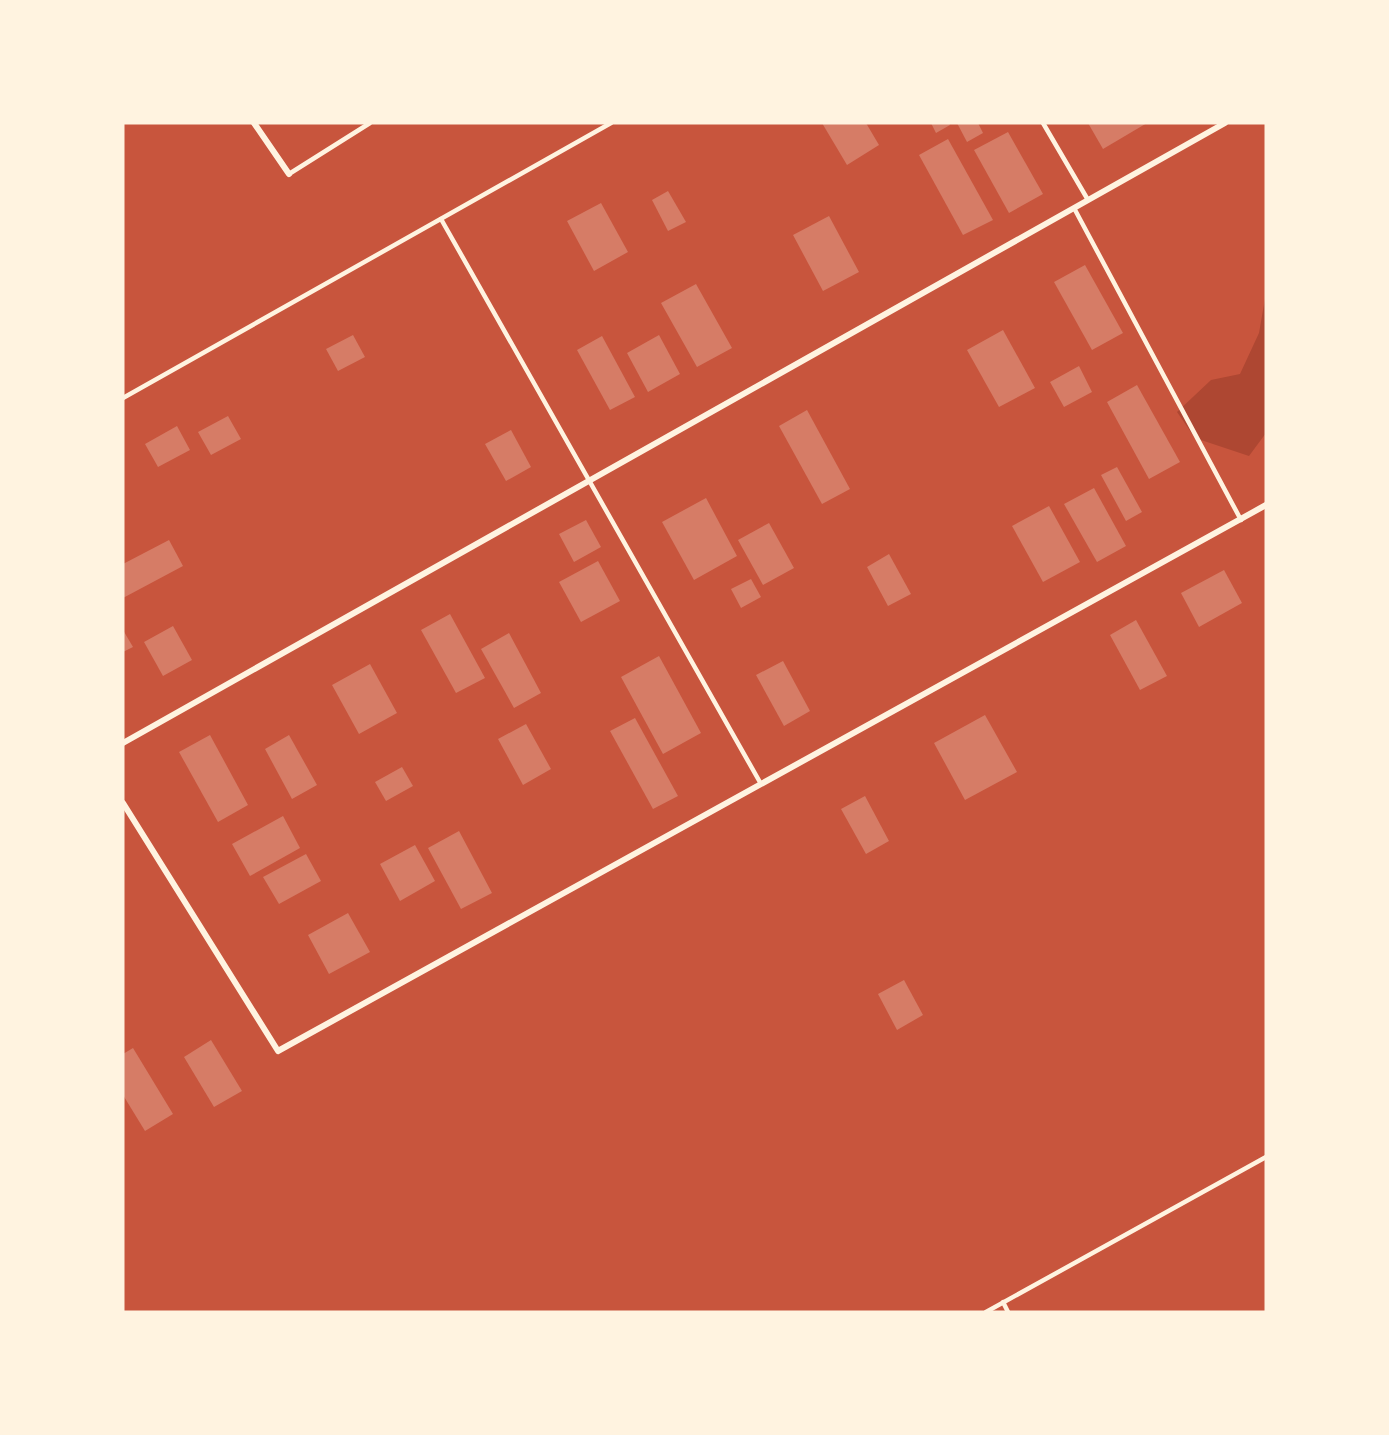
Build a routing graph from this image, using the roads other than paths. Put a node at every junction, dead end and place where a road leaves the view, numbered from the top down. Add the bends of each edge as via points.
1 (254, 123) edge
2 (370, 123) edge
3 (611, 123) edge
4 (1042, 123) edge
5 (1225, 123) edge
6 (289, 174) joint
7 (1088, 200) junction
8 (1074, 208) junction
9 (441, 219) junction
10 (123, 398) edge
11 (590, 480) junction
12 (1266, 506) edge
13 (1241, 520) junction
14 (123, 743) edge
15 (761, 784) junction
16 (123, 803) edge
17 (1266, 1157) edge
18 (1003, 1302) junction
19 (986, 1312) edge
20 (1008, 1312) edge

1 - 6 street
2 - 6 lane
3 - 9 lane
4 - 7 lane
5 - 7 street
7 - 8 street
8 - 11 street
8 - 13 lane
9 - 10 lane
9 - 11 lane
11 - 14 street
11 - 15 lane
12 - 13 street
13 - 15 street
15 - 16 street via 278,1051
17 - 18 lane
18 - 19 lane
18 - 20 lane

